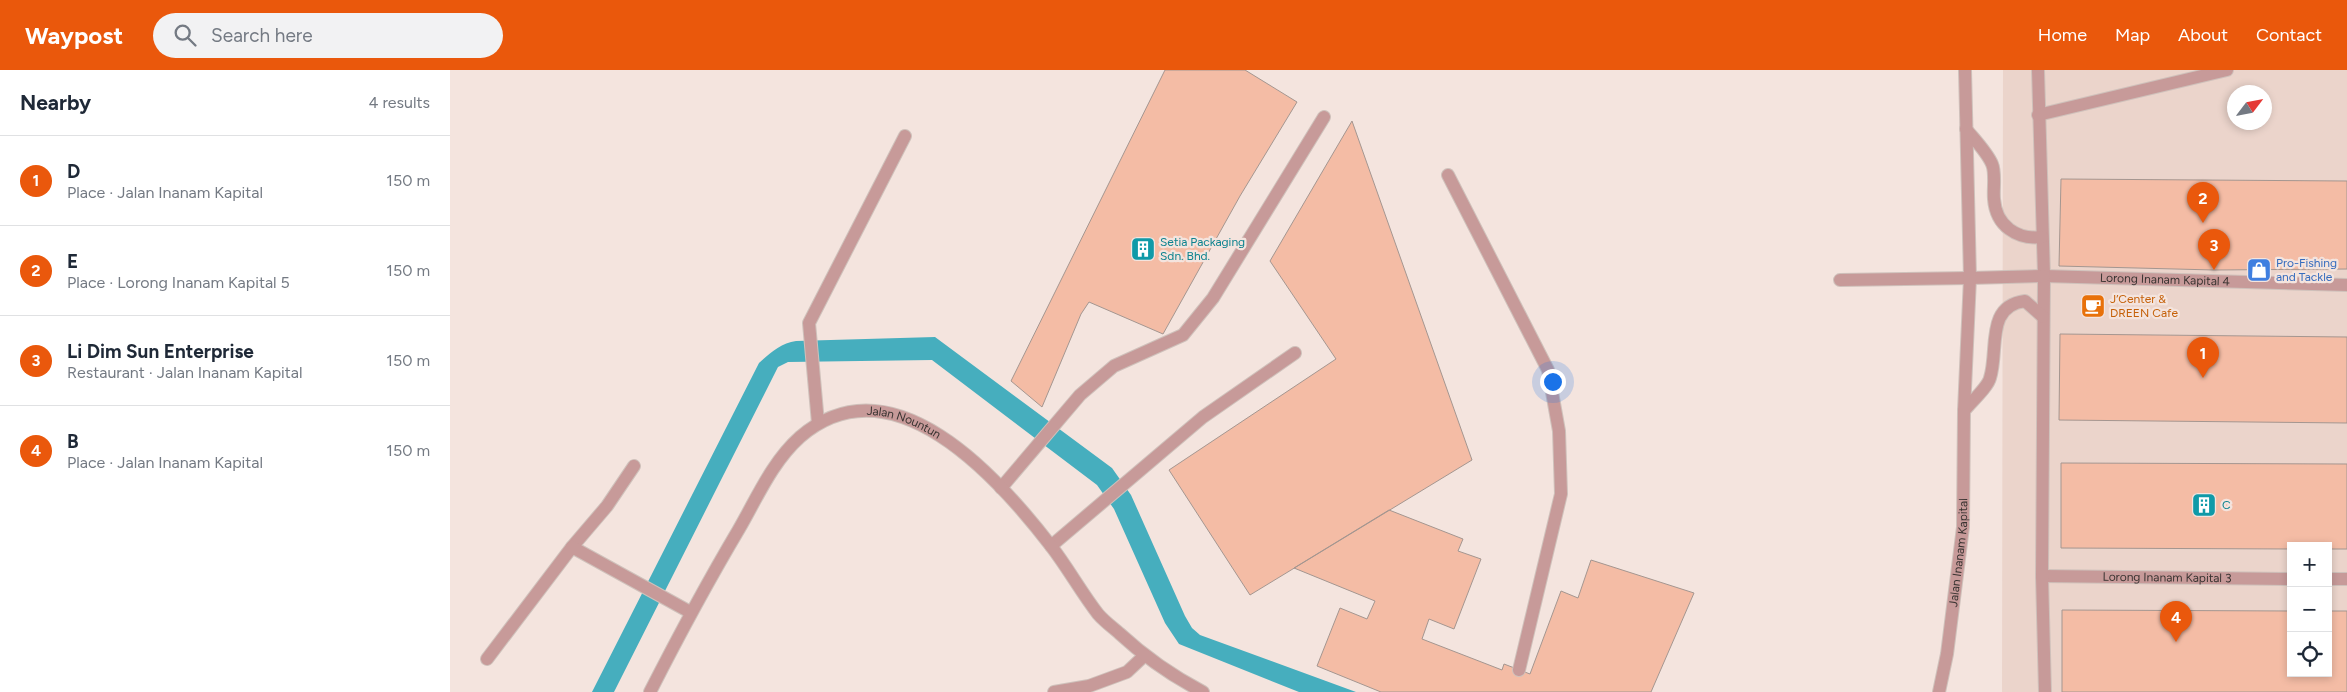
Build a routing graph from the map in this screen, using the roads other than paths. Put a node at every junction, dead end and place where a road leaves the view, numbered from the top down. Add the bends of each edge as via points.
1 (1966, 70) edge
2 (2038, 70) edge
3 (2227, 70) edge
4 (2038, 115) junction
5 (1324, 118) dead end
6 (1966, 129) junction
7 (905, 136) dead end
8 (1448, 175) dead end
9 (2042, 237) junction
10 (2044, 276) junction
11 (1970, 278) junction
12 (1840, 280) dead end
13 (2347, 285) edge
14 (2043, 317) junction
15 (1296, 353) dead end
16 (1964, 411) junction
17 (818, 423) junction
18 (634, 466) dead end
19 (1001, 488) junction
20 (1051, 546) junction
21 (572, 547) junction
22 (2042, 576) junction
23 (2287, 579) edge
24 (2332, 579) edge
25 (2347, 580) edge
26 (690, 612) junction
27 (1144, 656) junction
28 (487, 659) dead end
29 (1519, 670) dead end
30 (650, 692) edge
31 (1054, 692) edge
32 (1203, 692) edge
33 (1939, 692) edge
34 (2045, 692) edge

1 - 6 street, Jalan Inanam Kapital
2 - 4 street
3 - 4 street
4 - 9 street
5 - 19 street via 1213,298 1183,335 1114,366 1080,395
6 - 9 street via 1992,164 1994,201 2005,226 2028,239
6 - 11 street, Jalan Inanam Kapital
7 - 17 street via 809,323
8 - 29 street via 1548,370 1559,432 1561,494
9 - 10 street
10 - 11 street
10 - 13 street, Lorong Inanam Kapital 4
10 - 14 street
11 - 12 street
11 - 16 street, Jalan Inanam Kapital
14 - 16 street via 2025,301 2014,302 2005,310 1997,324 1990,380
14 - 22 street
15 - 20 street via 1203,418
16 - 33 street, Jalan Inanam Kapital via 1963,527 1948,654
17 - 19 street, Jalan Nountun via 838,414 861,410 907,417 950,442
17 - 26 street, Jalan Nountun via 799,438 772,469
18 - 21 street via 607,506
19 - 20 street, Jalan Nountun
20 - 27 street, Jalan Nountun via 1099,615
21 - 26 street
21 - 28 street
22 - 23 street, Lorong Inanam Kapital 3
22 - 34 street
24 - 25 street
26 - 30 street, Jalan Nountun
27 - 31 street via 1127,672 1089,686
27 - 32 street, Jalan Nountun

